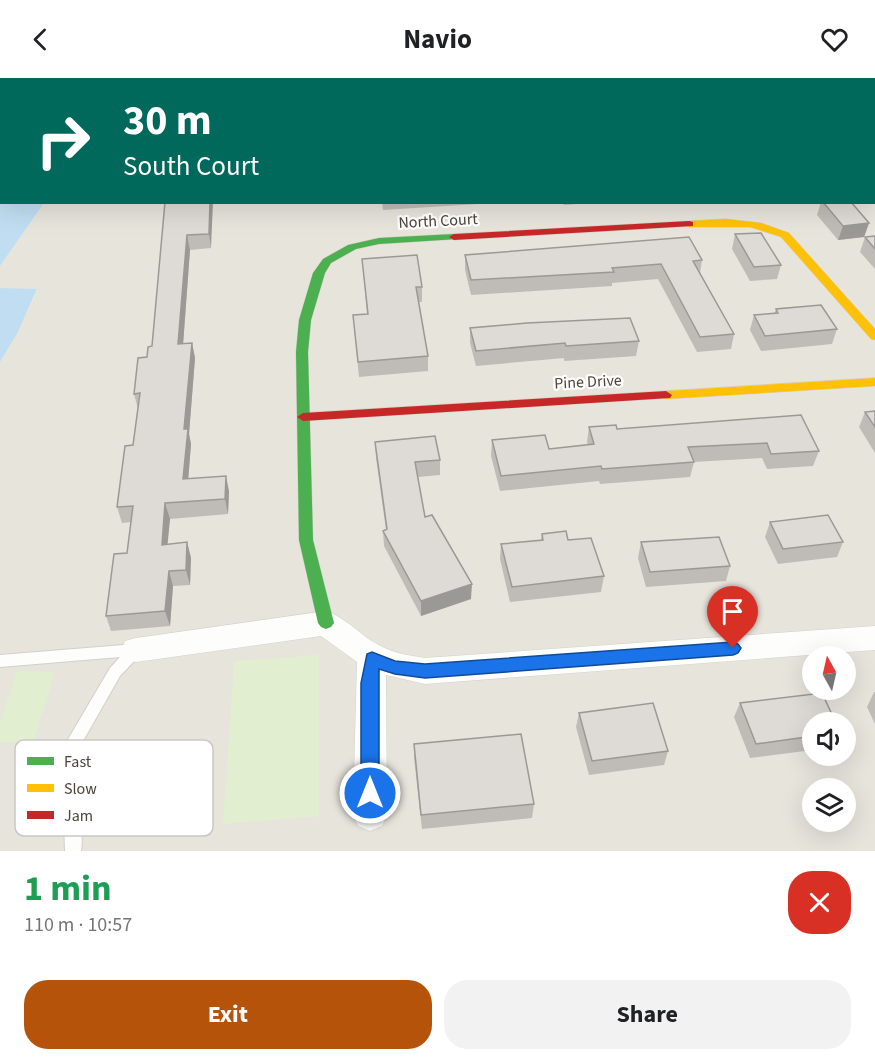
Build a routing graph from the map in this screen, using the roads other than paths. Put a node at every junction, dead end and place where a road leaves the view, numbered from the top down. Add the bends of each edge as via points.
1 (875, 336) edge
2 (875, 382) edge
3 (303, 417) junction
4 (326, 623) junction
5 (875, 638) edge
6 (136, 650) junction
7 (372, 659) junction
8 (0, 661) edge
9 (76, 740) edge
10 (370, 815) dead end

1 - 3 street, North Court via 785,235 757,223 736,221 374,242 337,254 319,273 305,320
2 - 3 street, Pine Drive
3 - 4 street, North Court via 306,540
4 - 6 street
4 - 7 street
5 - 7 street via 425,671 395,668
6 - 8 lane
6 - 9 lane via 116,672
7 - 10 street

